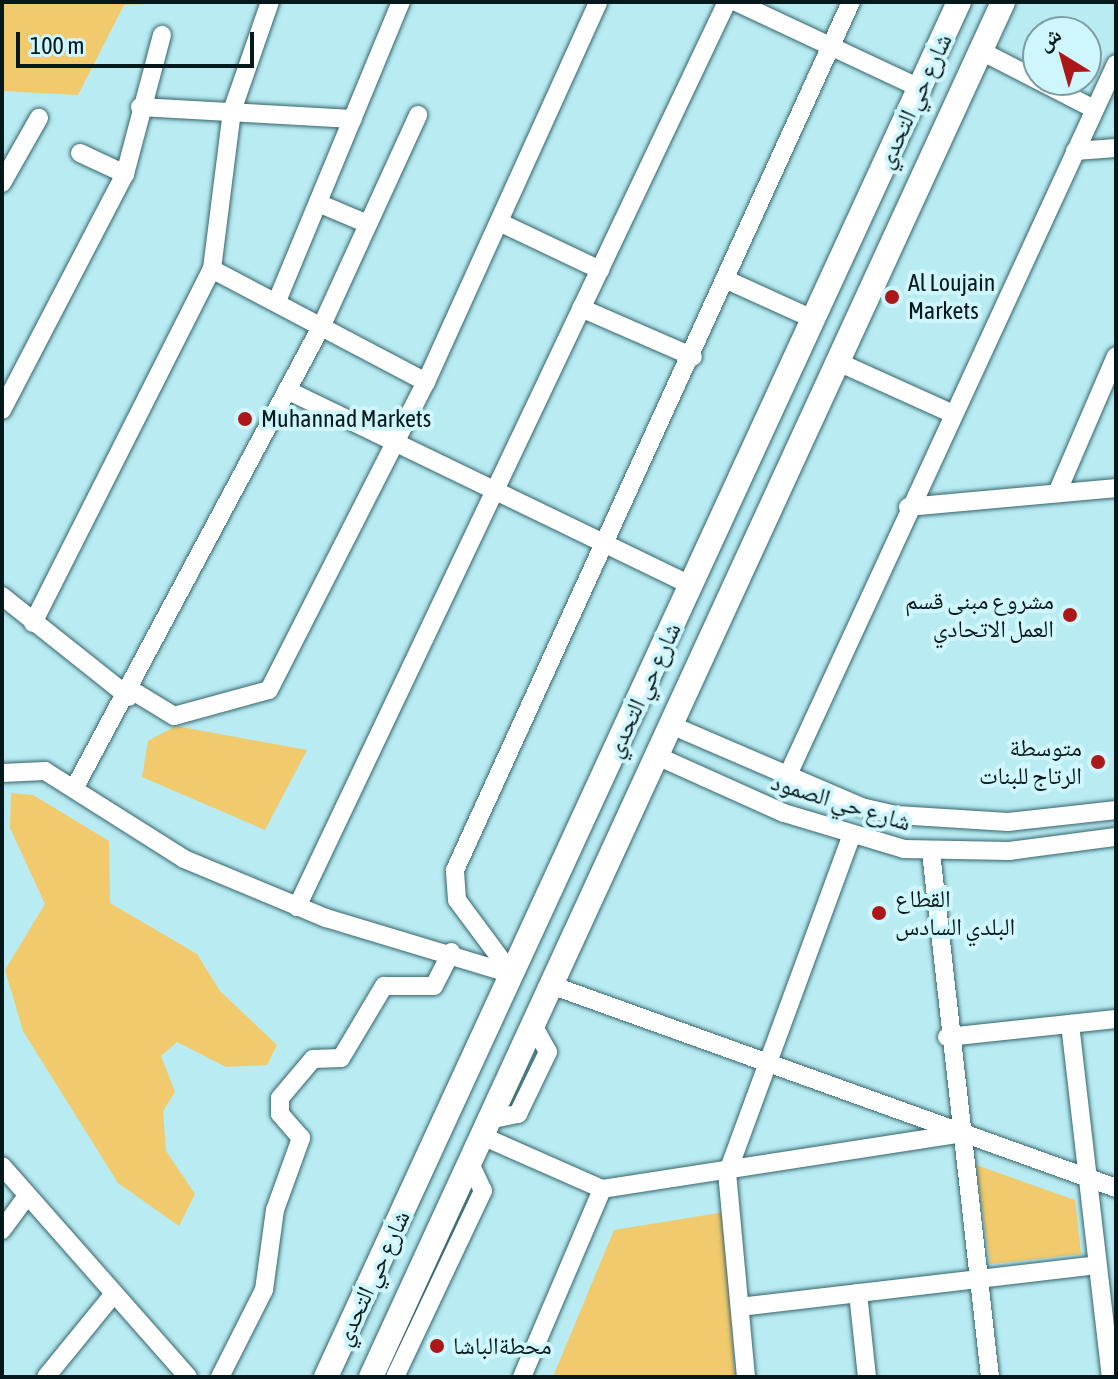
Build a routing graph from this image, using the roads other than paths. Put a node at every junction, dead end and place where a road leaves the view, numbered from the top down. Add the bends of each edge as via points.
1 (270, 2) edge
2 (401, 2) edge
3 (598, 2) edge
4 (727, 2) edge
5 (736, 2) edge
6 (851, 2) edge
7 (959, 2) edge
8 (1003, 2) edge
9 (162, 35) dead end
10 (831, 46) junction
11 (981, 51) junction
12 (1116, 64) edge
13 (920, 88) junction
14 (140, 107) junction
15 (1094, 109) junction
16 (232, 111) junction
17 (418, 115) dead end
18 (39, 118) dead end
19 (353, 119) junction
20 (1116, 148) edge
21 (1075, 151) junction
22 (80, 153) dead end
23 (125, 174) junction
24 (2, 183) edge
25 (318, 203) junction
26 (499, 222) junction
27 (368, 224) junction
28 (212, 269) junction
29 (600, 270) junction
30 (727, 280) junction
31 (277, 301) junction
32 (581, 308) junction
33 (813, 319) junction
34 (322, 325) junction
35 (693, 357) junction
36 (1116, 357) edge
37 (838, 362) junction
38 (426, 382) junction
39 (287, 390) junction
40 (2, 410) edge
41 (951, 413) junction
42 (399, 444) junction
43 (1116, 488) edge
44 (493, 493) junction
45 (1057, 493) junction
46 (908, 507) junction
47 (609, 545) junction
48 (691, 585) junction
49 (2, 596) edge
50 (33, 623) junction
51 (131, 694) junction
52 (671, 725) junction
53 (737, 755) junction
54 (657, 756) junction
55 (2, 773) edge
56 (787, 777) junction
57 (724, 786) junction
58 (75, 787) junction
59 (1116, 810) edge
60 (580, 825) junction
61 (852, 835) junction
62 (1116, 837) edge
63 (617, 843) junction
64 (931, 852) junction
65 (549, 894) junction
66 (297, 907) junction
67 (585, 912) junction
68 (451, 952) junction
69 (512, 974) junction
70 (551, 985) junction
71 (1116, 1019) edge
72 (1070, 1024) junction
73 (947, 1037) junction
74 (767, 1066) junction
75 (485, 1128) junction
76 (962, 1134) junction
77 (470, 1163) junction
78 (2, 1166) edge
79 (727, 1174) junction
80 (1090, 1179) junction
81 (1116, 1188) edge
82 (602, 1189) junction
83 (27, 1196) junction
84 (2, 1230) edge
85 (1097, 1265) junction
86 (372, 1277) junction
87 (978, 1279) junction
88 (411, 1289) junction
89 (858, 1293) junction
90 (112, 1296) junction
91 (740, 1307) junction
92 (347, 1332) junction
93 (385, 1347) junction
94 (46, 1377) edge
95 (188, 1377) edge
96 (220, 1377) edge
97 (326, 1377) edge
98 (371, 1377) edge
99 (395, 1377) edge
100 (522, 1377) edge
101 (746, 1377) edge
102 (867, 1377) edge
103 (990, 1377) edge
104 (1111, 1377) edge

1 - 16 street
2 - 19 street
3 - 26 street
4 - 29 street
5 - 10 street
6 - 10 street
7 - 13 main road, شارع حي التحدي
8 - 11 main road, شارع حي التحدي
9 - 14 street
10 - 13 street
10 - 30 street
11 - 15 street
11 - 37 main road, شارع حي التحدي
12 - 15 street
13 - 33 main road, شارع حي التحدي
14 - 16 street
14 - 23 street
15 - 21 street
16 - 19 street
16 - 28 street
17 - 27 street
18 - 24 street
19 - 25 street
20 - 21 street
21 - 41 street
22 - 23 street
23 - 40 street
25 - 27 street
25 - 31 street
26 - 29 street
26 - 38 street
27 - 34 street
28 - 31 street
28 - 50 street
29 - 32 street
30 - 33 street
30 - 35 street
31 - 34 street
32 - 35 street
32 - 44 street
33 - 48 main road, شارع حي التحدي
34 - 38 street
34 - 39 street
35 - 47 street
36 - 45 street
37 - 41 street
37 - 52 main road, شارع حي التحدي
38 - 42 street
39 - 42 street
39 - 51 street
41 - 46 street
42 - 44 street
42 - 51 street via 269,690 177,716
43 - 45 street
44 - 47 street
44 - 66 street
45 - 46 street
46 - 56 street
47 - 48 street
47 - 69 street via 453,878 461,906
48 - 60 main road, شارع حي التحدي
49 - 50 street
50 - 51 street
51 - 58 street
52 - 53 street
52 - 54 main road, شارع حي التحدي
53 - 56 street
53 - 57 street via 720,770
54 - 57 street, شارع حي الصمود
54 - 63 main road, شارع حي التحدي
55 - 58 street via 45,771
56 - 59 street via 861,807 934,820 1008,822
57 - 61 street, شارع حي الصمود
58 - 66 street via 184,859
60 - 63 main road via 587,851 603,854
60 - 65 main road, شارع حي التحدي
61 - 64 street, شارع حي الصمود
61 - 74 street
62 - 64 street, شارع حي الصمود
63 - 67 main road, شارع حي التحدي
64 - 73 street
65 - 67 main road via 562,883 579,885
65 - 69 main road, شارع حي التحدي
66 - 68 street
67 - 70 main road, شارع حي التحدي
68 - 69 street
68 - 96 street via 434,986 384,986 341,1058 313,1059 280,1098 280,1114 301,1138 275,1210 264,1290
69 - 86 main road, شارع حي التحدي
70 - 74 street
70 - 75 main road, شارع حي التحدي
71 - 72 street
72 - 73 street
72 - 80 street
73 - 76 street
74 - 76 street
74 - 79 street
75 - 77 main road, شارع حي التحدي
75 - 82 street
76 - 79 street
76 - 80 street
76 - 87 street
77 - 88 main road, شارع حي التحدي
77 - 99 street via 483,1191
78 - 83 street
79 - 82 street
79 - 91 street
80 - 81 street
80 - 85 street
82 - 100 street
83 - 84 street
83 - 90 street
85 - 87 street
85 - 104 street
86 - 88 main road via 374,1293 388,1303
86 - 92 main road, شارع حي التحدي
87 - 89 street
87 - 103 street
88 - 93 main road, شارع حي التحدي
89 - 91 street
89 - 102 street
90 - 94 street
90 - 95 street
91 - 101 street
92 - 93 main road via 371,1320 384,1330
92 - 97 main road, شارع حي التحدي
93 - 98 main road, شارع حي التحدي

